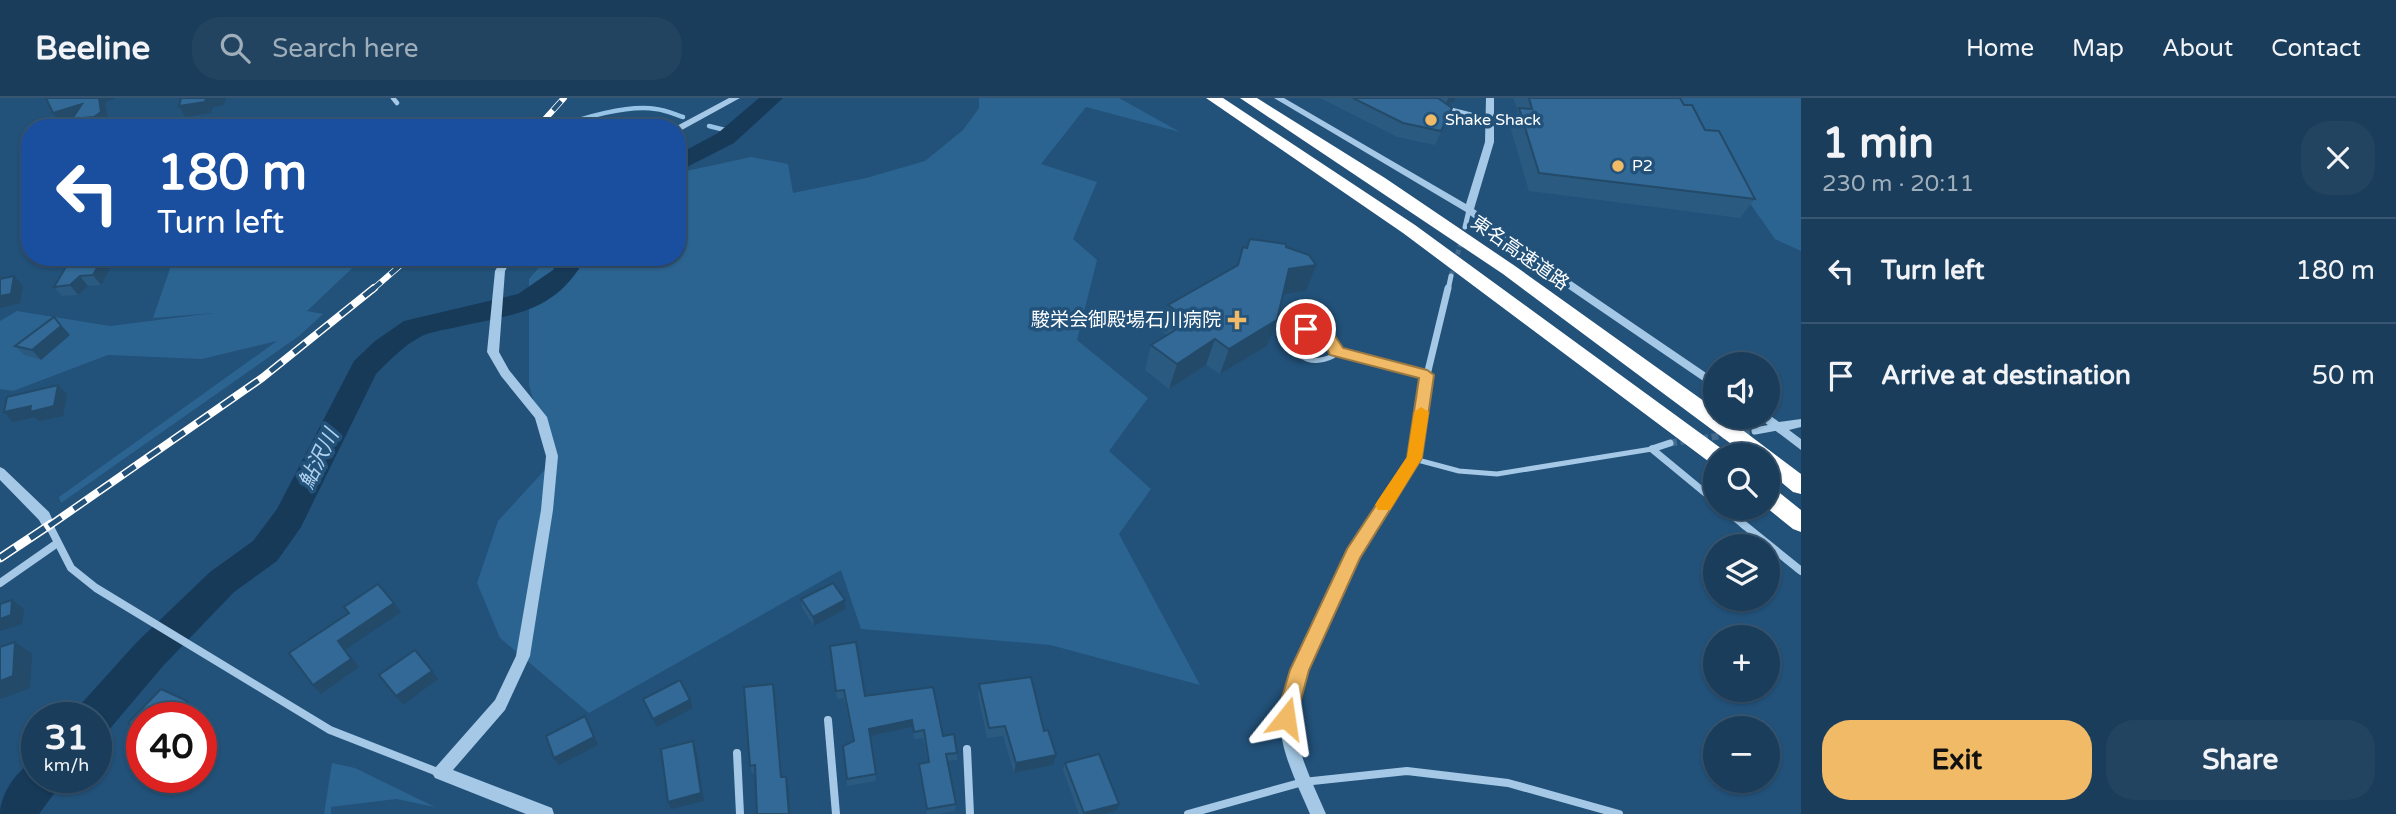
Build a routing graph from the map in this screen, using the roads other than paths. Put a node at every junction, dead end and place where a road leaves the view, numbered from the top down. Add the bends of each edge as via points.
1 (393, 98) edge
2 (736, 98) edge
3 (1213, 98) edge
4 (1247, 98) edge
5 (1278, 98) edge
6 (1490, 98) edge
7 (397, 103) dead end
8 (1439, 107) edge
9 (1476, 116) dead end
10 (686, 124) edge
11 (1469, 210) junction
12 (1465, 227) tunnel mouth
13 (503, 266) edge
14 (1451, 276) tunnel mouth
15 (1335, 352) junction
16 (1427, 375) junction
17 (1703, 377) edge
18 (1801, 423) edge
19 (1780, 426) edge
20 (1766, 429) edge
21 (1780, 429) edge
22 (1755, 431) tunnel mouth
23 (1670, 443) tunnel mouth
24 (1743, 443) edge
25 (1801, 445) edge
26 (1703, 446) edge
27 (1652, 449) junction
28 (1414, 458) junction
29 (1780, 469) edge
30 (0, 472) edge
31 (1801, 486) edge
32 (1703, 491) edge
33 (1780, 506) edge
34 (1738, 520) edge
35 (1801, 523) edge
36 (49, 525) joint
37 (56, 544) junction
38 (1801, 571) edge
39 (0, 583) edge
40 (1328, 610) joint
41 (828, 720) dead end
42 (967, 749) dead end
43 (737, 753) dead end
44 (440, 773) junction
45 (1303, 782) junction
46 (523, 810) edge
47 (546, 814) edge
48 (740, 814) edge
49 (836, 814) edge
50 (970, 814) edge
51 (1188, 814) edge
52 (1318, 814) edge
53 (1619, 814) edge

1 - 7 lane
2 - 10 street
3 - 26 highway via 1409,229
4 - 24 highway, 東名高速道路 via 1430,217
5 - 11 street
6 - 11 street via 1490,145
8 - 9 street
11 - 12 street
11 - 17 street
13 - 44 street via 493,352 541,417 552,456 547,510 523,656 500,705
14 - 16 street
15 - 15 lane via 1333,341 1321,333 1299,330 1289,337 1293,352 1306,359 1322,361
15 - 16 lane
16 - 28 street
18 - 19 street
20 - 22 street
21 - 25 street
23 - 27 street
27 - 28 lane via 1497,474 1459,471
27 - 32 street
28 - 40 street via 1353,554
29 - 31 highway
30 - 36 street
33 - 35 highway
34 - 38 street
36 - 37 street
37 - 39 street
37 - 44 street via 71,568 96,588 330,730
40 - 45 street via 1299,670 1286,718
41 - 49 street
42 - 50 street
43 - 48 street
44 - 46 street
45 - 51 street
45 - 52 street
45 - 53 street via 1407,771 1508,783
46 - 47 street

